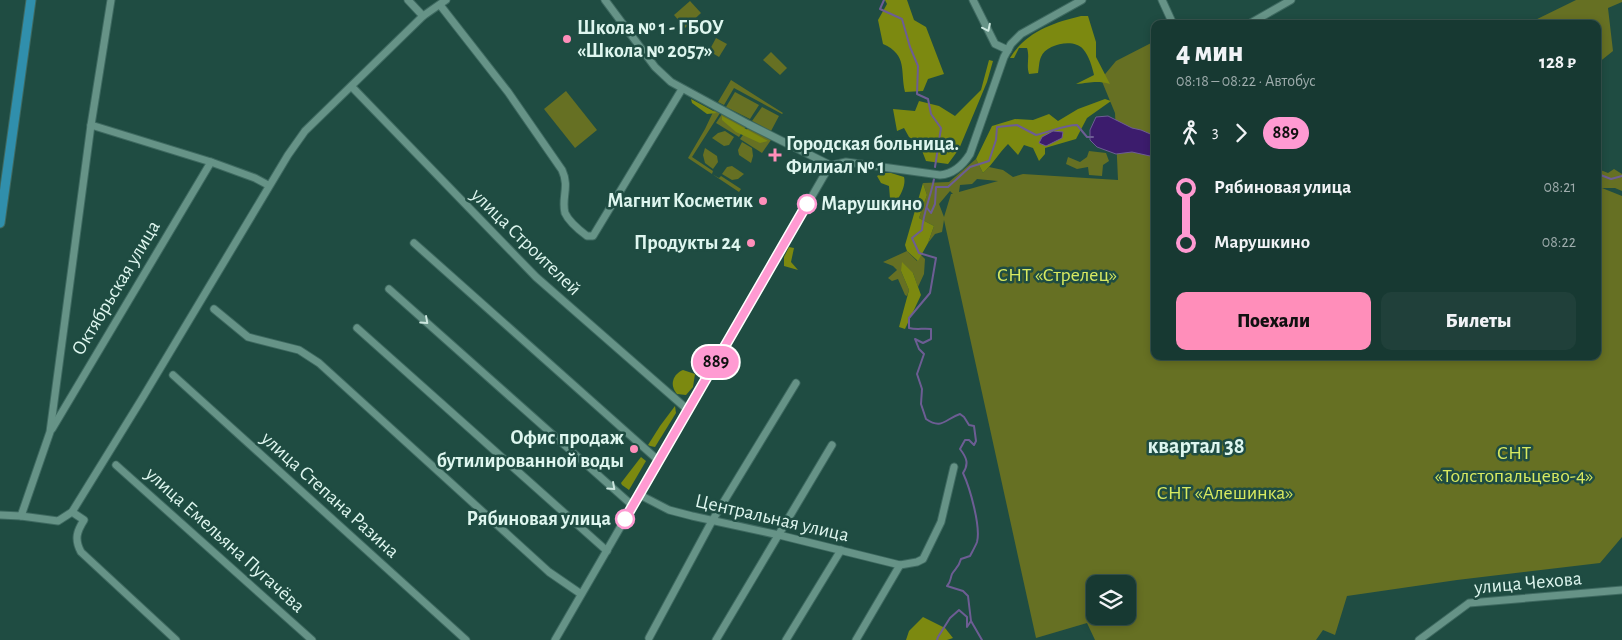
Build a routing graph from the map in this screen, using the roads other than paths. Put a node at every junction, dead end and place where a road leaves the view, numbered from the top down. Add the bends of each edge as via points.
1 (31, 0) edge
2 (111, 0) edge
3 (408, 0) edge
4 (605, 0) edge
5 (973, 0) edge
6 (1082, 0) edge
7 (1162, 0) edge
8 (1292, 0) edge
9 (443, 2) edge
10 (423, 16) junction
11 (1171, 20) edge
12 (1256, 20) edge
13 (1008, 50) junction
14 (352, 87) junction
15 (682, 89) junction
16 (91, 125) junction
17 (211, 162) junction
18 (832, 166) junction
19 (268, 185) junction
20 (0, 223) edge
21 (414, 243) dead end
22 (389, 289) dead end
23 (214, 309) dead end
24 (357, 328) dead end
25 (173, 375) dead end
26 (796, 383) dead end
27 (688, 410) junction
28 (50, 432) junction
29 (832, 445) dead end
30 (659, 462) junction
31 (116, 465) dead end
32 (954, 467) dead end
33 (640, 495) junction
34 (634, 506) junction
35 (72, 512) junction
36 (1, 514) edge
37 (20, 516) junction
38 (712, 521) junction
39 (779, 534) junction
40 (841, 550) junction
41 (607, 551) junction
42 (900, 565) junction
43 (1622, 590) edge
44 (581, 594) junction
45 (649, 638) dead end
46 (176, 640) edge
47 (312, 640) edge
48 (466, 640) edge
49 (555, 640) edge
50 (716, 640) edge
51 (786, 640) edge
52 (856, 640) edge
53 (1419, 640) edge

1 - 20 main road
2 - 16 street, Октябрьская улица
3 - 10 street
4 - 15 street via 655,67
5 -> 13 street via 995,44
6 - 13 street via 1024,32
7 - 11 street
8 - 12 street
9 - 10 street
9 - 15 street via 562,170 567,184 565,213 570,222 587,236 593,236
10 - 14 street
13 - 18 street via 970,154 950,173 926,173 854,162
14 - 19 street via 305,131
14 - 27 street, улица Строителей via 536,277
15 - 18 street
16 - 17 street
16 - 28 street, Октябрьская улица
17 - 19 street
17 - 28 street, Октябрьская улица
18 - 27 street
19 - 35 street via 144,397
21 - 30 street
22 -> 34 street
23 - 44 street via 248,337 300,350 318,363 549,572
24 - 41 street
25 - 48 street, улица Степана Разина
26 - 38 street
27 - 30 street
28 - 37 street, Октябрьская улица
29 - 39 street
30 - 33 street
31 - 47 street, улица Емельяна Пугачёва
32 - 42 street via 941,522 923,559
33 - 34 street
33 - 38 street, Центральная улица via 669,510
34 - 41 street
35 - 37 street via 58,521
35 - 46 street via 84,520 76,541 81,552
36 - 37 street
38 - 39 street, Центральная улица
38 - 45 street
39 - 40 street, Центральная улица
39 - 50 street
40 - 42 street, Центральная улица
40 - 51 street
41 - 44 street
42 - 52 street
43 - 53 street, улица Чехова via 1469,603
44 - 49 street

